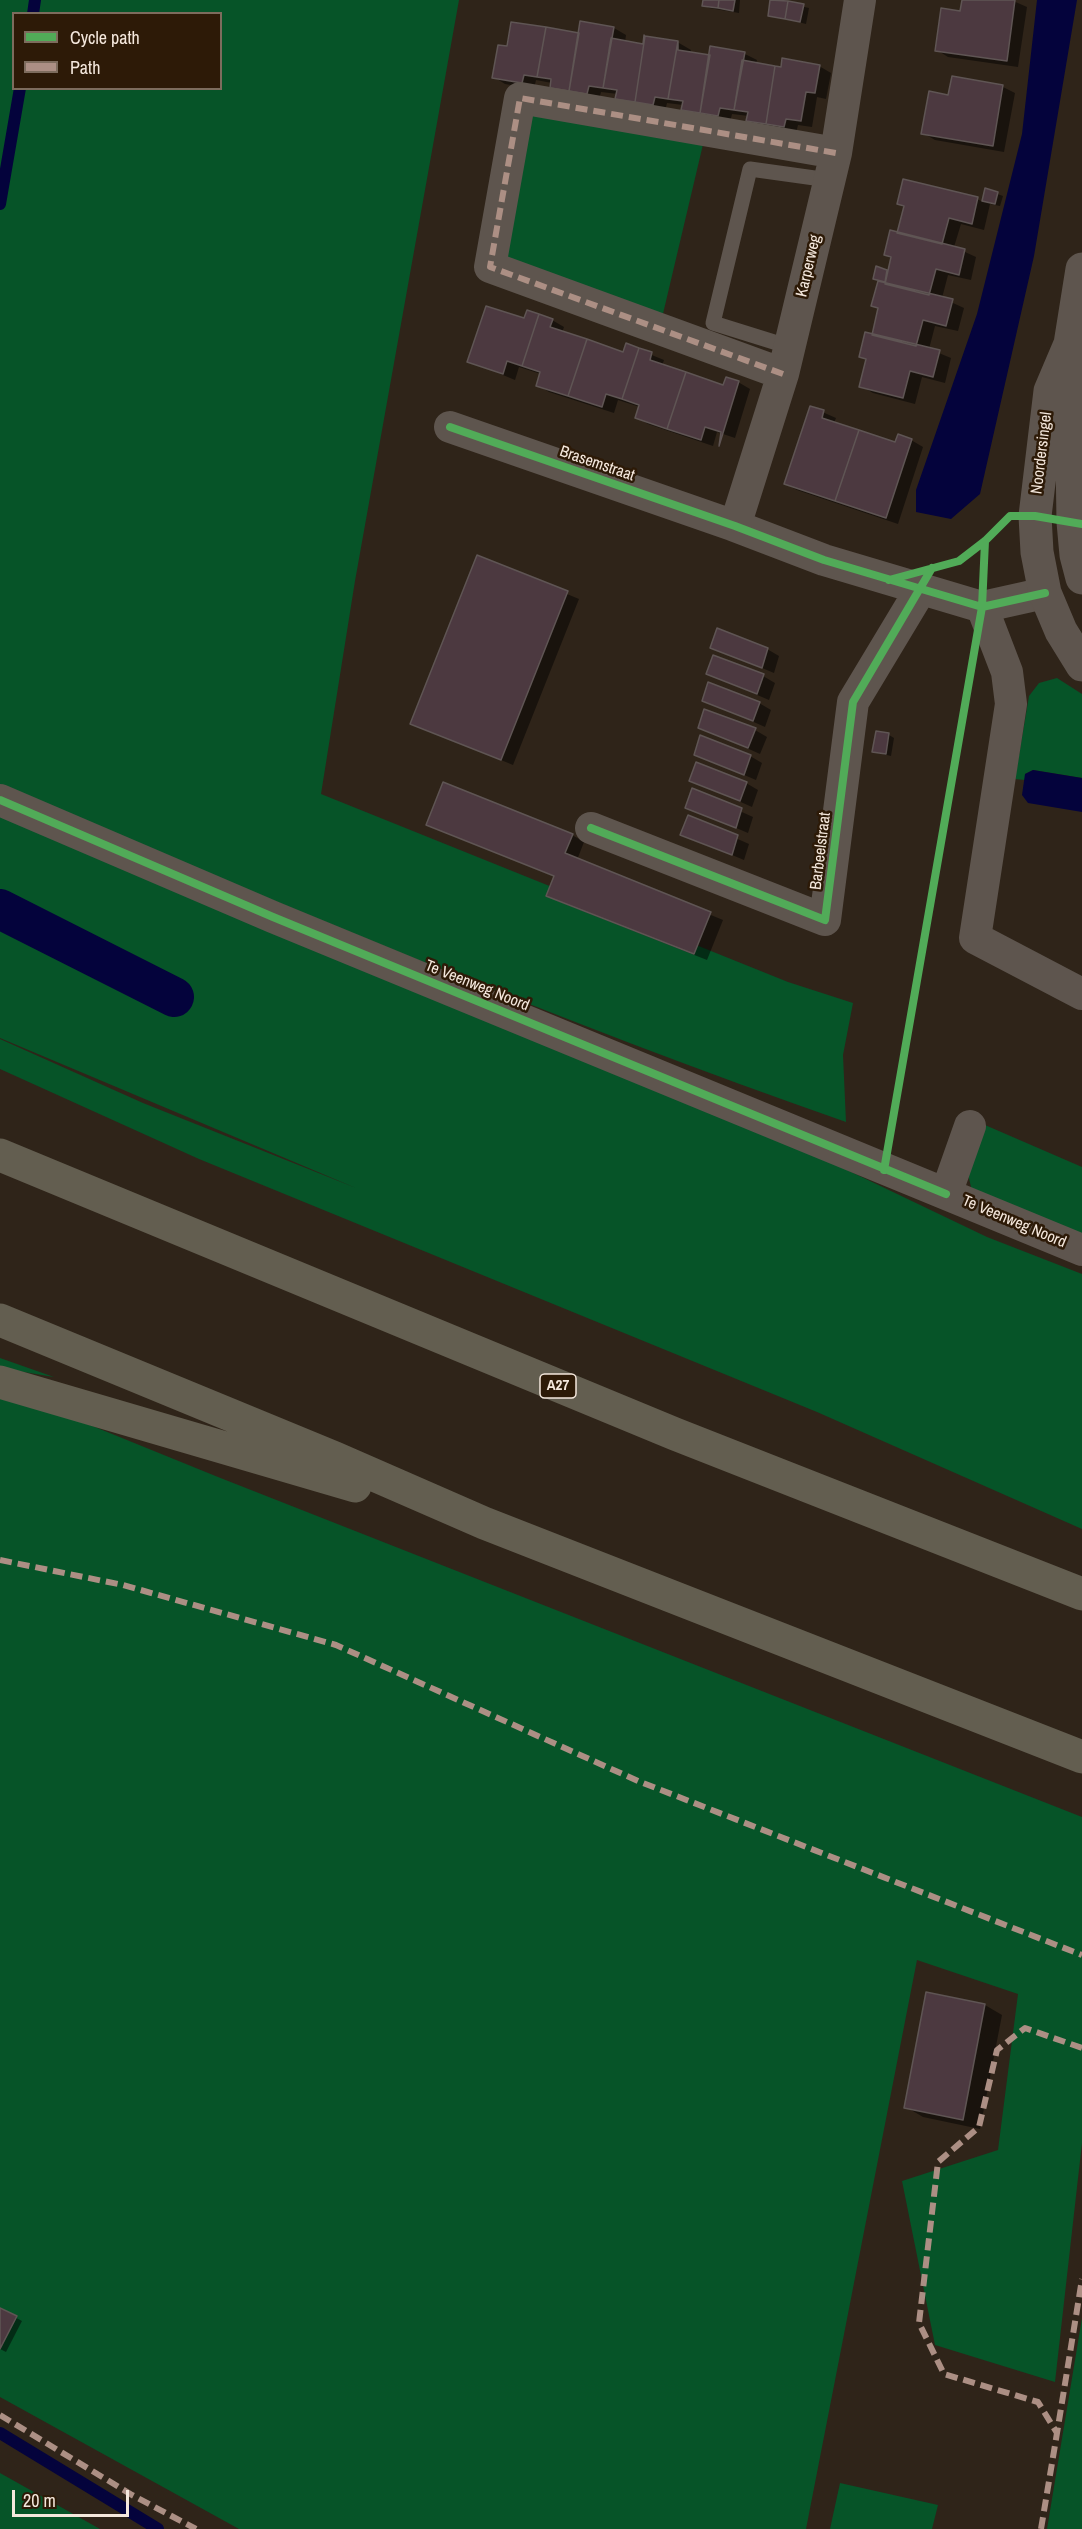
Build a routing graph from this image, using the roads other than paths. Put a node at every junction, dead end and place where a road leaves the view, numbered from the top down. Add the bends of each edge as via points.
1 (860, 0) edge
2 (832, 167) junction
3 (1082, 269) edge
4 (1070, 344) junction
5 (786, 360) junction
6 (450, 427) dead end
7 (735, 526) junction
8 (1082, 578) edge
9 (921, 589) junction
10 (1045, 593) junction
11 (982, 607) junction
12 (1082, 665) edge
13 (0, 800) edge
14 (591, 828) dead end
15 (1082, 994) edge
16 (970, 1126) dead end
17 (0, 1149) edge
18 (0, 1155) edge
19 (36, 1171) junction
20 (946, 1194) junction
21 (1082, 1251) edge
22 (0, 1320) edge
23 (0, 1382) edge
24 (484, 1523) junction
25 (1082, 1594) edge
26 (1082, 1757) edge

1 - 2 street, Karperweg
2 - 5 street, Karperweg
2 - 5 lane via 750,169 713,323
2 - 5 street via 520,99 490,267
3 - 4 street, Noordersingel
4 - 8 street, Noordersingel via 1079,392 1072,456 1072,522
4 - 10 street, Noordersingel via 1050,391 1041,453 1035,516
5 - 7 street, Karperweg
6 - 7 street, Brasemstraat
7 - 9 street via 824,560
9 - 11 street
9 - 14 street, Barbeelstraat via 853,702 825,921
10 - 11 street
10 - 12 street, Noordersingel via 1061,631
11 - 15 street via 1007,672 1011,704 975,938
13 - 20 street, Te Veenweg Noord via 273,917
16 - 20 street, Te Veenweg Noord
17 - 19 highway, A27
18 - 19 highway, A27
19 - 25 highway, A27 via 675,1434
20 - 21 street, Te Veenweg Noord
22 - 24 highway
23 - 24 highway
24 - 26 highway

